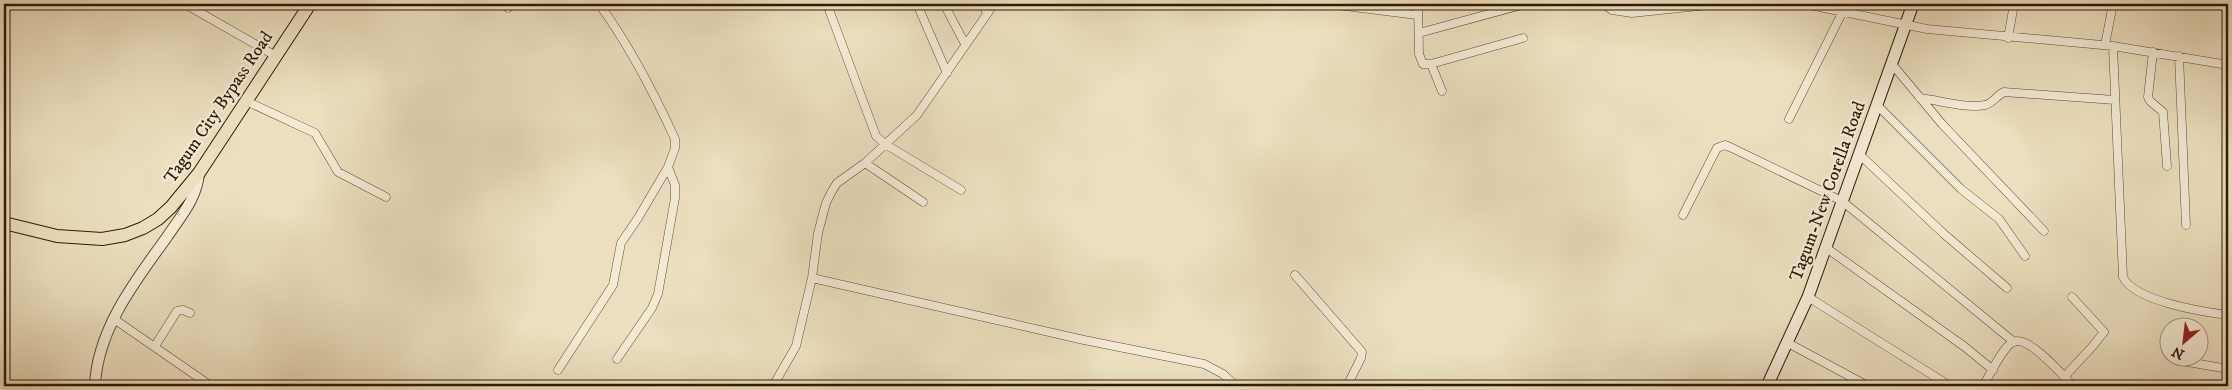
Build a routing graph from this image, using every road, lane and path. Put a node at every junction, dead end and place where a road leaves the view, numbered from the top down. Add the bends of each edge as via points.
1 (185, 4) edge
2 (310, 4) edge
3 (599, 4) edge
4 (827, 4) edge
5 (917, 4) edge
6 (944, 4) edge
7 (983, 4) edge
8 (994, 4) edge
9 (1329, 4) edge
10 (1418, 4) edge
11 (1525, 4) edge
12 (1602, 4) edge
13 (1717, 4) edge
14 (1805, 4) edge
15 (1913, 4) edge
16 (2014, 4) edge
17 (2113, 4) edge
18 (1844, 11) junction
19 (987, 14) junction
20 (1417, 15) junction
21 (1906, 25) junction
22 (1419, 34) junction
23 (1523, 38) dead end
24 (2008, 38) junction
25 (965, 44) junction
26 (2109, 45) junction
27 (2153, 52) junction
28 (274, 55) junction
29 (2179, 56) junction
30 (2228, 62) edge
31 (1431, 64) junction
32 (1892, 64) junction
33 (947, 72) junction
34 (1442, 91) dead end
35 (1920, 98) junction
36 (2115, 100) junction
37 (246, 101) junction
38 (1877, 105) junction
39 (1789, 119) dead end
40 (885, 144) junction
41 (1859, 154) junction
42 (865, 163) junction
43 (2167, 166) dead end
44 (668, 167) junction
45 (199, 173) junction
46 (961, 190) dead end
47 (386, 197) dead end
48 (1842, 201) junction
49 (923, 202) dead end
50 (1683, 215) dead end
51 (4, 223) edge
52 (2186, 225) dead end
53 (2044, 231) dead end
54 (1826, 247) junction
55 (2024, 256) dead end
56 (1295, 275) dead end
57 (812, 278) junction
58 (2007, 288) dead end
59 (2072, 296) dead end
60 (1808, 297) junction
61 (190, 313) dead end
62 (2228, 315) edge
63 (114, 319) junction
64 (2014, 342) junction
65 (1788, 343) junction
66 (155, 346) junction
67 (617, 359) dead end
68 (2210, 365) edge
69 (2228, 369) edge
70 (558, 370) dead end
71 (1993, 370) junction
72 (2064, 377) junction
73 (95, 386) edge
74 (211, 386) edge
75 (773, 386) edge
76 (1236, 386) edge
77 (1347, 386) edge
78 (1767, 386) edge
79 (1868, 386) edge
80 (1950, 386) edge
81 (1983, 386) edge
82 (2073, 386) edge

1 - 28 street
2 - 28 main road, Tagum City Bypass Road
3 - 44 street via 643,71 675,139
4 - 40 street via 874,131
5 - 33 street
6 - 25 street
7 - 19 street
8 - 19 street
9 - 20 street
10 - 20 street
11 - 22 street
12 - 13 street via 1612,10 1632,13
14 - 18 street
15 - 21 main road, Tagum-New Corella Road
16 - 24 street
17 - 26 street
18 - 21 street
18 - 39 street
19 - 25 street
20 - 22 street
21 - 24 street
21 - 32 main road, Tagum-New Corella Road
22 - 31 street via 1421,61
23 - 31 street
24 - 26 street
25 - 33 street
26 - 27 street
26 - 36 street
27 - 29 street
27 - 43 street via 2148,97 2163,112
28 - 37 main road, Tagum City Bypass Road
29 - 30 street
29 - 52 street
31 - 34 street
32 - 35 street
32 - 38 main road, Tagum-New Corella Road
33 - 40 street via 917,115
35 - 36 street via 1975,106 1990,103 2004,92
35 - 53 street
36 - 62 street via 2124,277 2127,284 2178,306
37 - 45 main road, Tagum City Bypass Road
37 - 47 street via 315,133 338,172
38 - 41 main road, Tagum-New Corella Road
38 - 55 street via 1961,189 1999,219
40 - 42 street
40 - 46 street
41 - 48 main road, Tagum-New Corella Road
41 - 58 street
42 - 49 street
42 - 57 street via 837,184 829,197 818,233
44 - 67 street via 675,185 675,198 658,294
44 - 70 street via 621,242 613,285
45 - 51 main road, Tagum City Bypass Road via 158,219 125,235 102,239 57,236
45 - 63 street via 190,204
48 - 50 street via 1732,148 1720,146
48 - 54 main road, Tagum-New Corella Road
48 - 64 street
54 - 60 main road, Tagum-New Corella Road
54 - 71 street
56 - 77 street via 1362,352
57 - 75 street via 796,346
57 - 76 street via 1204,364 1223,374
59 - 72 street via 2104,332
60 - 65 main road, Tagum-New Corella Road
60 - 80 street
61 - 66 street via 177,312
63 - 66 street
63 - 73 street via 98,359
64 - 71 street
64 - 72 street via 2032,346
65 - 78 main road, Tagum-New Corella Road
65 - 79 street
66 - 74 street
68 - 69 street
71 - 81 street
72 - 82 street

